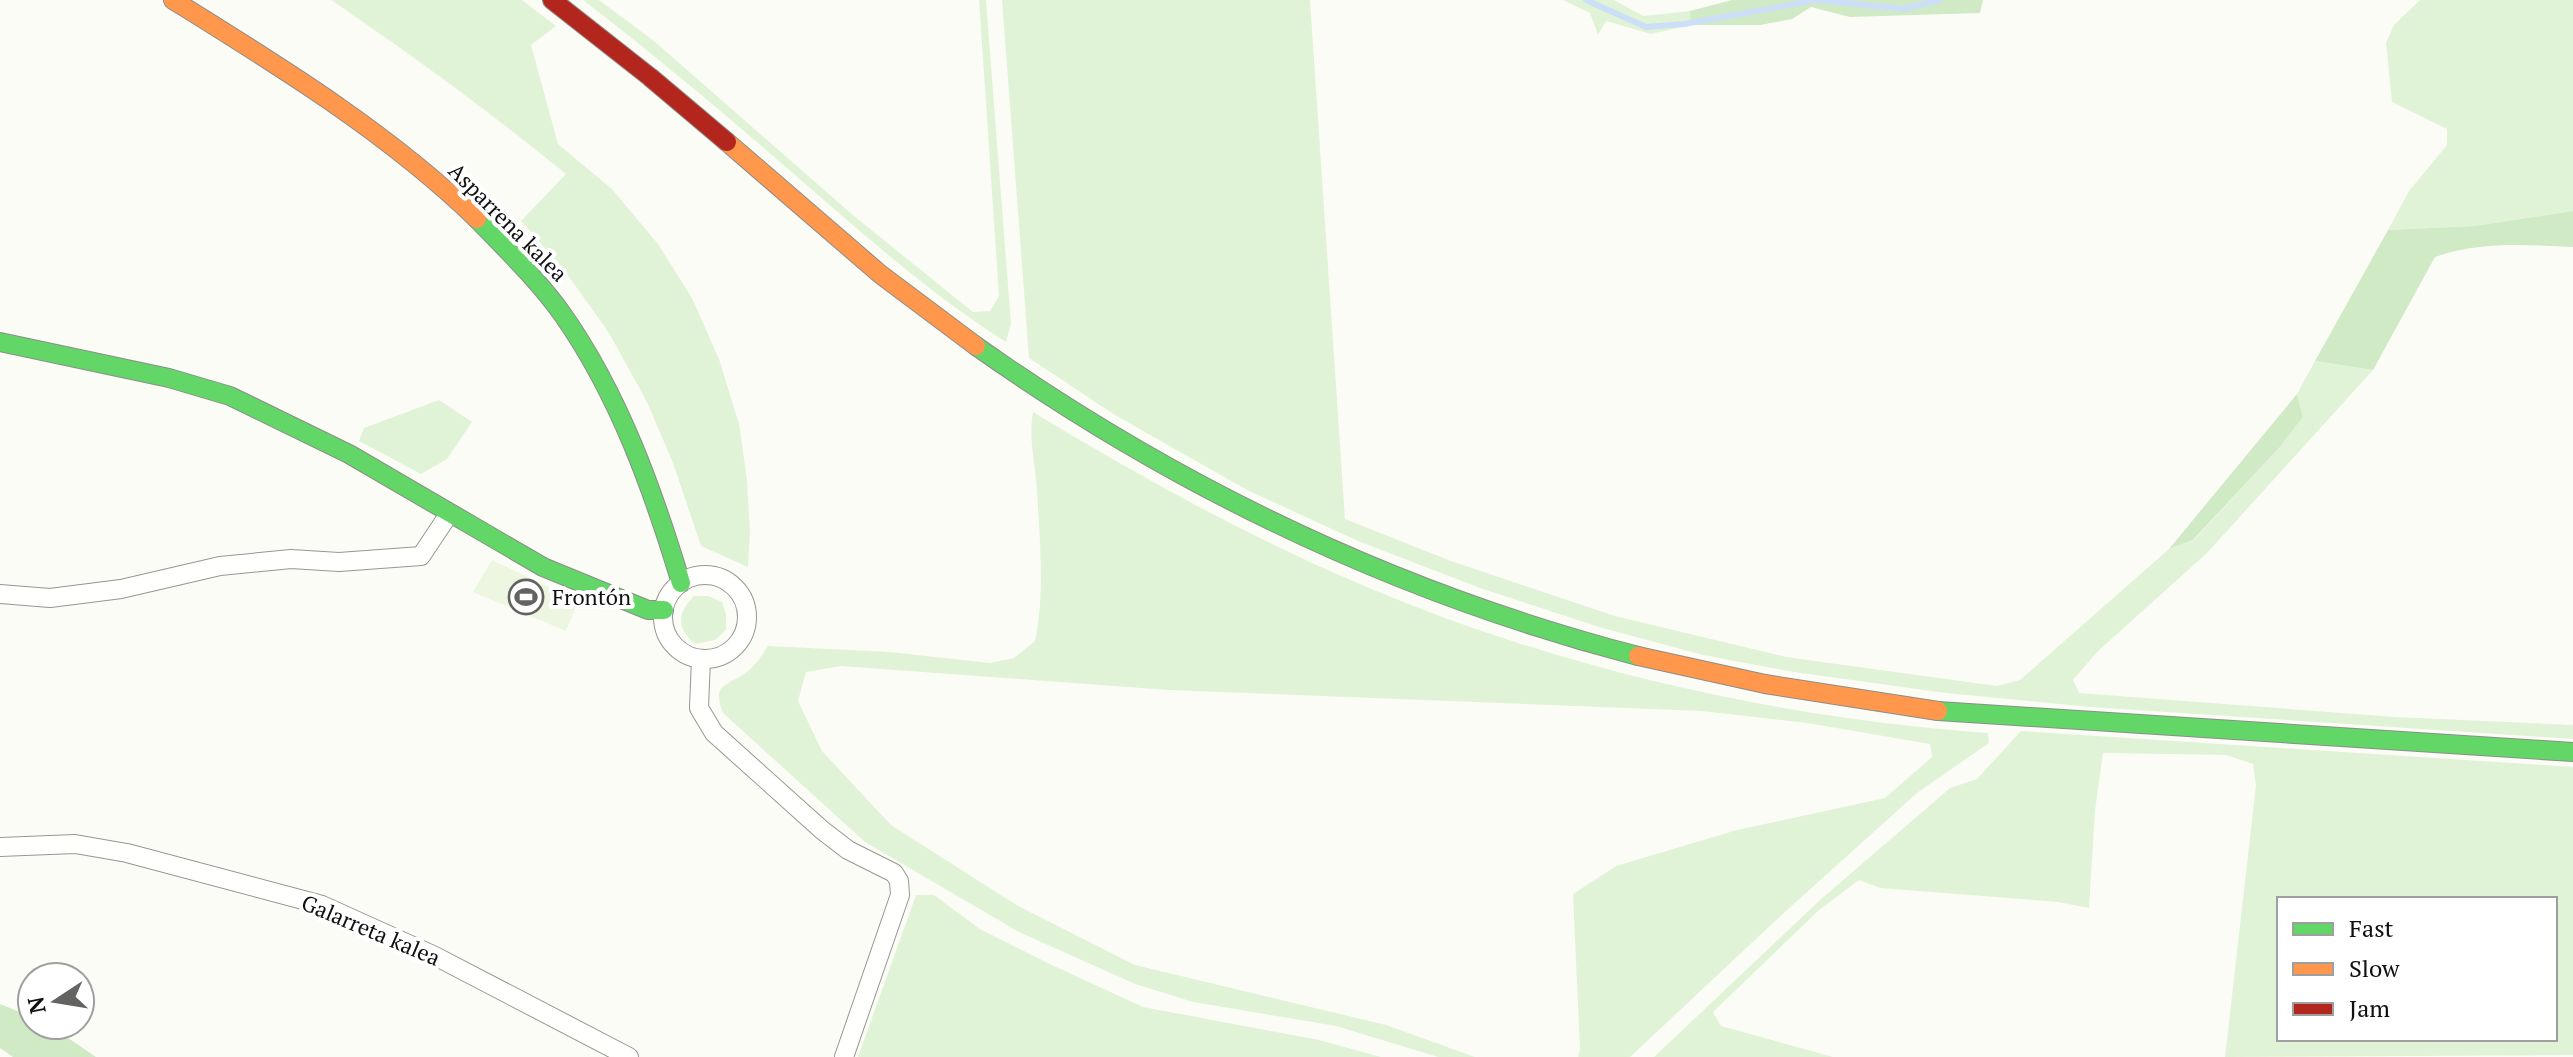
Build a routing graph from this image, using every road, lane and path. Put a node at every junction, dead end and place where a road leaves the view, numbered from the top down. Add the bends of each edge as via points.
1 (173, 0) edge
2 (552, 0) edge
3 (0, 342) edge
4 (449, 514) junction
5 (681, 583) junction
6 (0, 594) edge
7 (664, 610) junction
8 (701, 659) junction
9 (2573, 752) edge
10 (0, 847) edge
11 (629, 1057) edge
12 (844, 1057) edge

1 - 5 main road, Asparrena kalea via 343,108 439,184 530,275 560,310 626,426
2 - 9 main road via 654,80 881,276 1023,380 1190,481 1330,549 1482,609 1654,660 1854,700 1940,711
3 - 4 main road via 230,396 349,454
4 - 6 street via 421,556 339,562 291,559 220,566 121,589 50,598
4 - 7 main road via 543,567 648,610
5 - 7 street
5 - 8 street via 693,577 719,577 743,598 744,633 734,648
7 - 8 street via 664,627 672,643
8 - 12 street via 699,708 714,733 822,830 899,881 900,895
10 - 11 street, Galarreta kalea via 75,844 127,853 322,905 435,956

